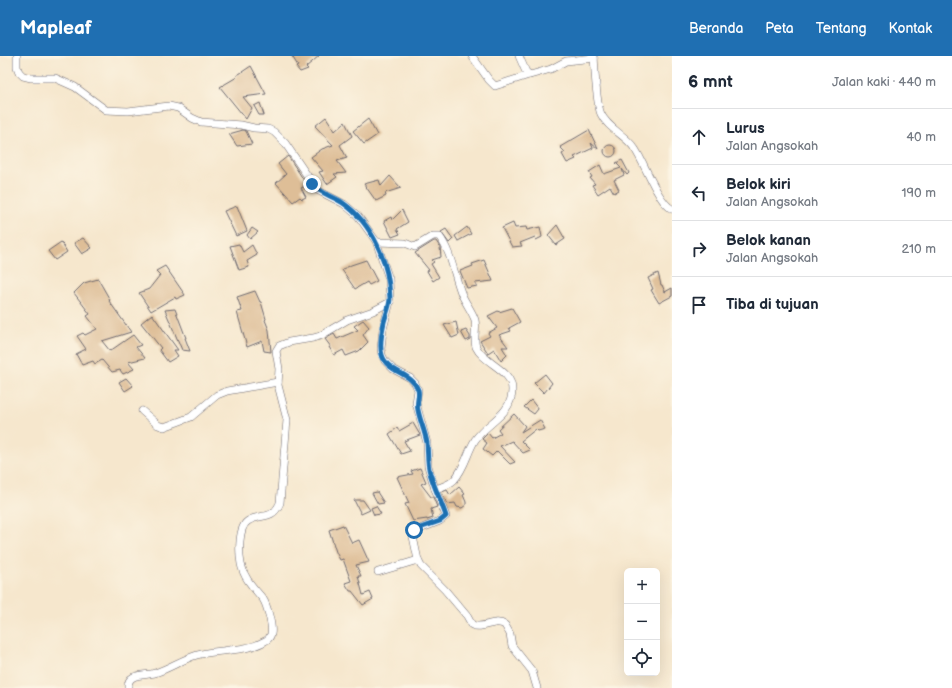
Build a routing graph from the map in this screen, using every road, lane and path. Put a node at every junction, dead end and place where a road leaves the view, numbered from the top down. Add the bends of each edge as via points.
1 (17, 56) edge
2 (472, 56) edge
3 (519, 56) edge
4 (594, 57) edge
5 (529, 75) junction
6 (672, 209) edge
7 (377, 242) junction
8 (390, 302) junction
9 (278, 382) junction
10 (142, 411) dead end
11 (435, 489) junction
12 (418, 560) junction
13 (378, 572) dead end
14 (128, 688) edge
15 (537, 688) edge

1 - 7 street via 17,67 23,76 55,78 75,87 106,110 128,111 169,106 178,108 201,122 263,128 274,132 287,145 317,190 339,201 358,216
2 - 5 street via 495,86
3 - 5 street
4 - 5 street via 566,61 551,69
4 - 6 street via 601,114 630,142 664,203
7 - 8 street via 388,279
7 - 11 street via 405,243 414,248 433,236 439,236 447,248 462,294 473,313 477,348 511,383 512,394 500,418 475,440 453,481
8 - 9 street via 347,320 320,336 280,346 276,351
8 - 11 street via 383,329 382,354 385,361 393,369 410,378 418,390 416,403 425,432 428,466
9 - 10 street via 227,391 217,395 191,418 164,427
9 - 14 street via 287,420 280,503 270,515 244,524 240,540 241,564 245,576 264,600 270,618 269,639 248,647 199,654 153,674 133,677 129,680
11 - 12 street via 445,517 412,532
12 - 13 street
12 - 15 street via 446,590 472,625 478,627 499,622 505,624 512,646 532,671

